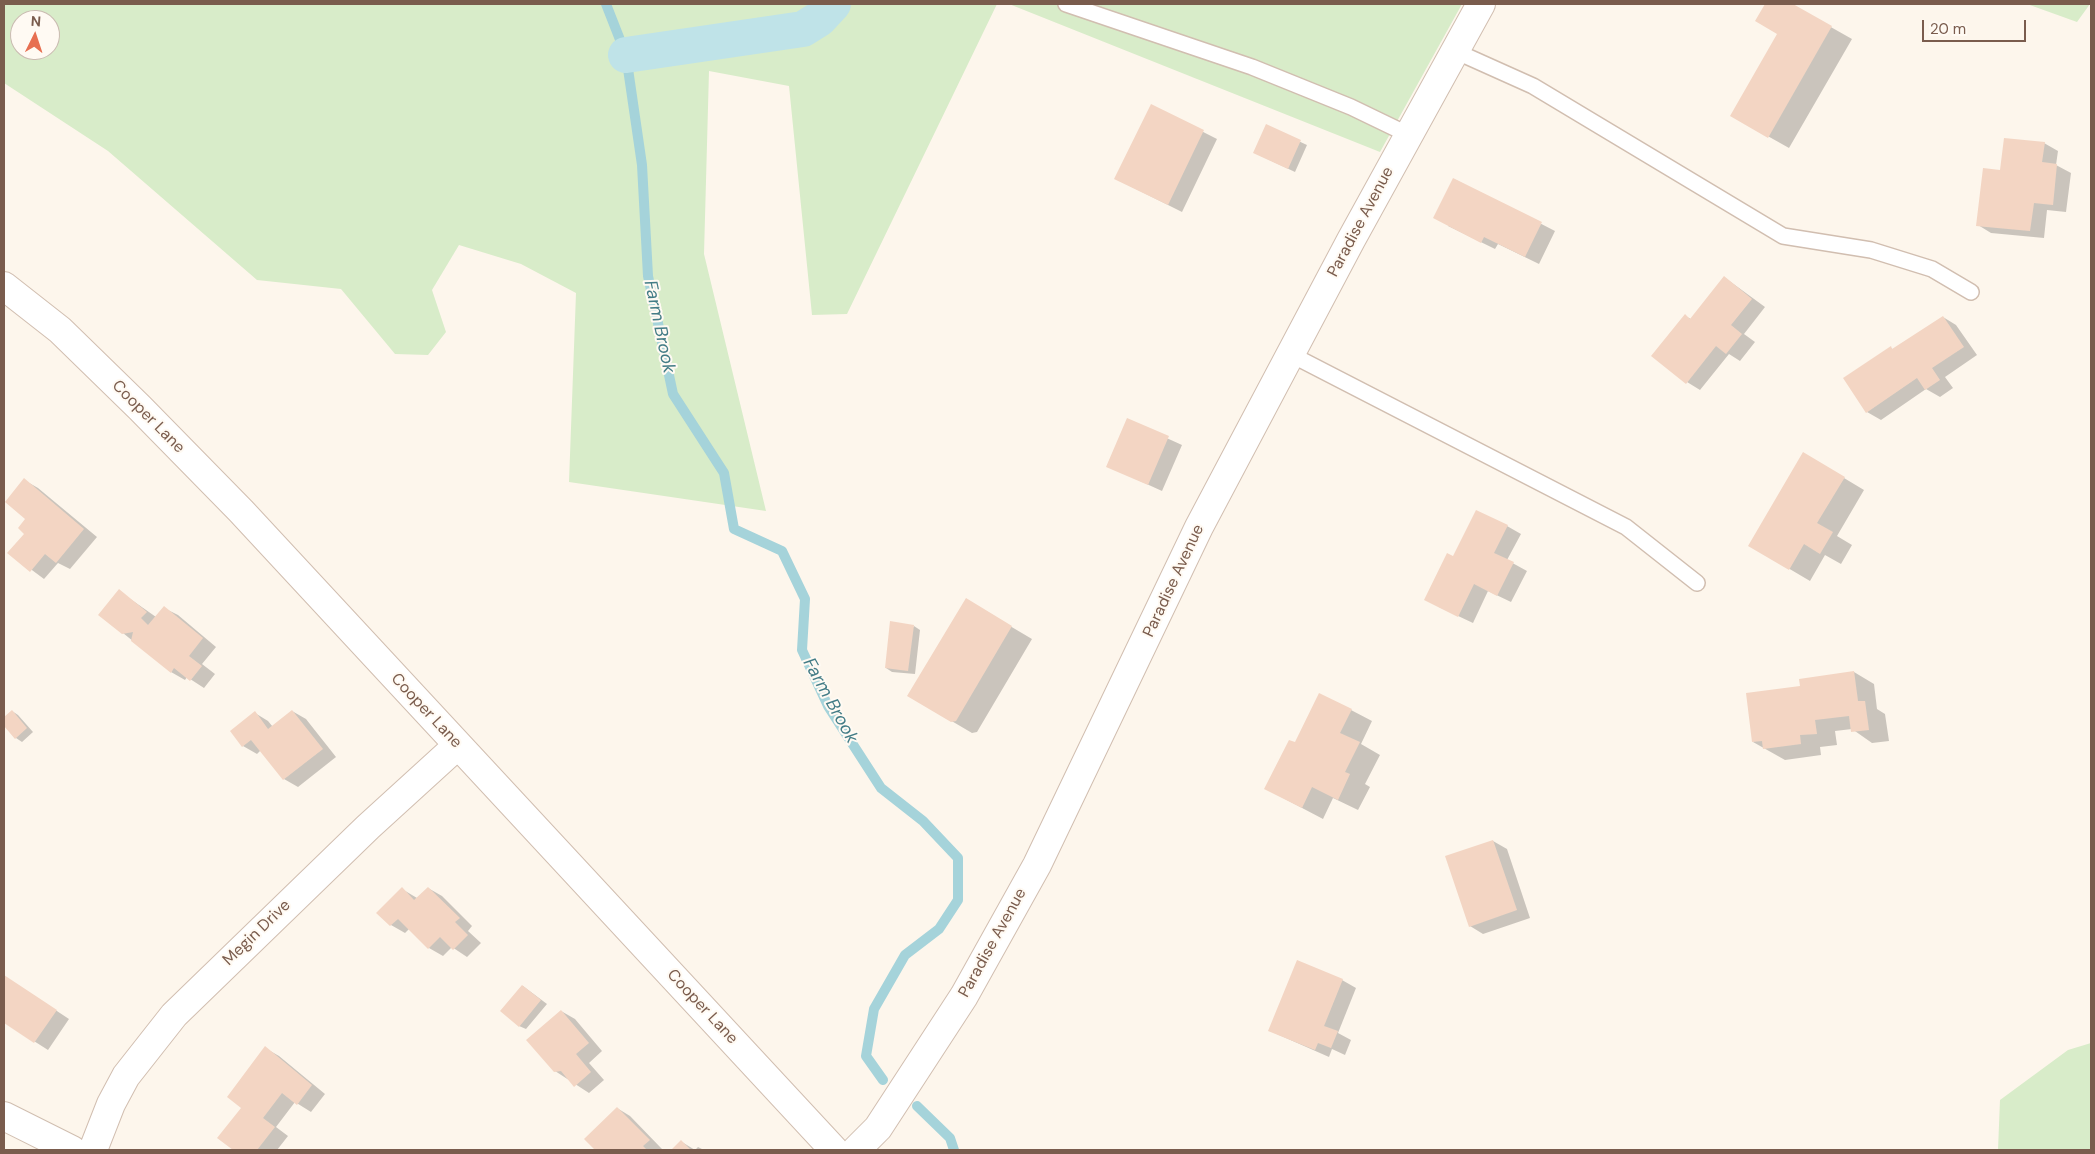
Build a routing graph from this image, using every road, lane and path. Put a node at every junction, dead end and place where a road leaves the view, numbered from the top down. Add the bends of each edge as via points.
1 (1066, 4) edge
2 (1481, 4) edge
3 (1455, 51) junction
4 (1409, 135) junction
5 (4, 286) edge
6 (1971, 292) dead end
7 (1290, 354) junction
8 (1697, 582) dead end
9 (458, 745) junction
10 (4, 1116) edge
11 (72, 1150) edge
12 (93, 1150) edge
13 (834, 1150) edge
14 (856, 1150) edge

1 - 4 lane via 1252,67 1351,107
2 - 3 street, Paradise Avenue
3 - 4 street, Paradise Avenue
3 - 6 lane via 1533,86 1783,236 1871,250 1932,269
4 - 7 street, Paradise Avenue
5 - 9 street, Cooper Lane via 60,330 140,408 241,511
7 - 8 lane via 1626,527
7 - 14 street, Paradise Avenue via 1199,528 1033,873 964,996 878,1128
9 - 12 street, Megin Drive via 329,864 174,1015 126,1076
9 - 13 street, Cooper Lane
10 - 11 street

